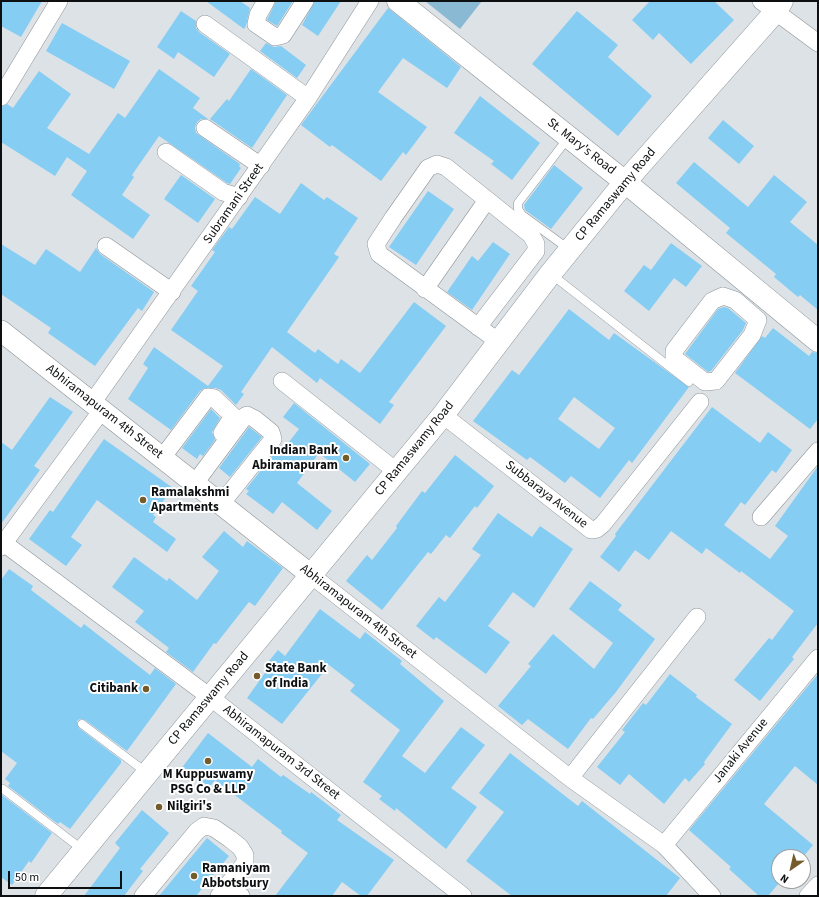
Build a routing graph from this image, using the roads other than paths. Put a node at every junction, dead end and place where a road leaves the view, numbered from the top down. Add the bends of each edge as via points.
1 (59, 1) edge
2 (266, 1) edge
3 (305, 1) edge
4 (370, 1) edge
5 (398, 1) edge
6 (773, 4) edge
7 (205, 24) dead end
8 (818, 43) edge
9 (1, 97) edge
10 (308, 98) junction
11 (205, 128) dead end
12 (569, 137) junction
13 (166, 152) dead end
14 (261, 166) junction
15 (625, 182) junction
16 (239, 197) junction
17 (487, 200) junction
18 (106, 246) dead end
19 (570, 250) junction
20 (551, 273) junction
21 (751, 285) junction
22 (425, 289) junction
23 (172, 292) junction
24 (735, 300) junction
25 (770, 301) junction
26 (758, 320) junction
27 (478, 327) junction
28 (1, 331) edge
29 (818, 341) edge
30 (499, 342) junction
31 (282, 381) dead end
32 (689, 382) dead end
33 (700, 402) dead end
34 (97, 407) junction
35 (443, 415) junction
36 (818, 451) edge
37 (162, 458) junction
38 (396, 471) junction
39 (191, 481) junction
40 (221, 504) junction
41 (761, 517) dead end
42 (2, 544) edge
43 (311, 575) junction
44 (697, 617) dead end
45 (818, 658) edge
46 (210, 697) junction
47 (82, 724) dead end
48 (147, 774) junction
49 (570, 778) junction
50 (3, 789) dead end
51 (664, 845) junction
52 (84, 850) junction
53 (818, 885) edge
54 (703, 893) edge
55 (221, 894) edge
56 (46, 896) edge
57 (143, 896) edge
58 (241, 896) edge
59 (463, 896) edge
60 (808, 896) edge

1 - 9 street
2 - 3 street via 258,14 256,24 275,37 283,35
4 - 10 street, Subramani Street
5 - 12 main road, St. Mary's Road
6 - 8 street
6 - 15 main road, CP Ramaswamy Road
7 - 10 street
10 - 14 street, Subramani Street
11 - 14 street
12 - 15 main road, St. Mary's Road
12 - 19 lane via 518,202 518,209 522,215
13 - 16 street via 223,192
14 - 16 street, Subramani Street
15 - 19 main road, CP Ramaswamy Road
15 - 21 main road, St. Mary's Road
16 - 23 street, Subramani Street
17 - 22 street
17 - 22 street via 446,167 438,164 428,168 393,218 376,244 379,254
17 - 27 street via 531,235 536,244 536,251
18 - 23 street
19 - 20 main road, CP Ramaswamy Road
20 - 30 main road, CP Ramaswamy Road
20 - 32 lane
21 - 24 street
21 - 25 main road, St. Mary's Road
22 - 27 street
23 - 34 street, Subramani Street
24 - 26 street
24 - 26 street via 723,296 712,301 674,351 674,358 705,382 716,381 752,335
25 - 26 street
25 - 29 main road, St. Mary's Road
27 - 30 street
28 - 34 street, Abhiramapuram 4th Street
30 - 35 main road, CP Ramaswamy Road
31 - 38 street
33 - 35 street, Subbaraya Avenue via 597,530 586,527
34 - 37 street, Abhiramapuram 4th Street
34 - 42 street, Subramani Street
35 - 38 main road, CP Ramaswamy Road
36 - 41 street
37 - 39 street, Abhiramapuram 4th Street
37 - 39 street via 208,397 212,397 231,412 232,419
38 - 43 main road, CP Ramaswamy Road
39 - 40 street, Abhiramapuram 4th Street
39 - 40 street via 245,416 255,419 271,432 273,439
40 - 43 street, Abhiramapuram 4th Street
42 - 46 street, Abhiramapuram 3rd Street
43 - 46 main road, CP Ramaswamy Road
43 - 49 street, Abhiramapuram 4th Street
44 - 49 street
45 - 51 street, Janaki Avenue
46 - 48 main road, CP Ramaswamy Road
46 - 59 street, Abhiramapuram 3rd Street
47 - 48 lane
48 - 52 main road, CP Ramaswamy Road
49 - 51 street, Abhiramapuram 4th Street
50 - 52 lane
51 - 54 street, Abhiramapuram 4th Street
52 - 56 main road, CP Ramaswamy Road
53 - 60 street
55 - 57 street via 245,863 245,855 240,846 214,828 204,826
55 - 58 street via 233,891

